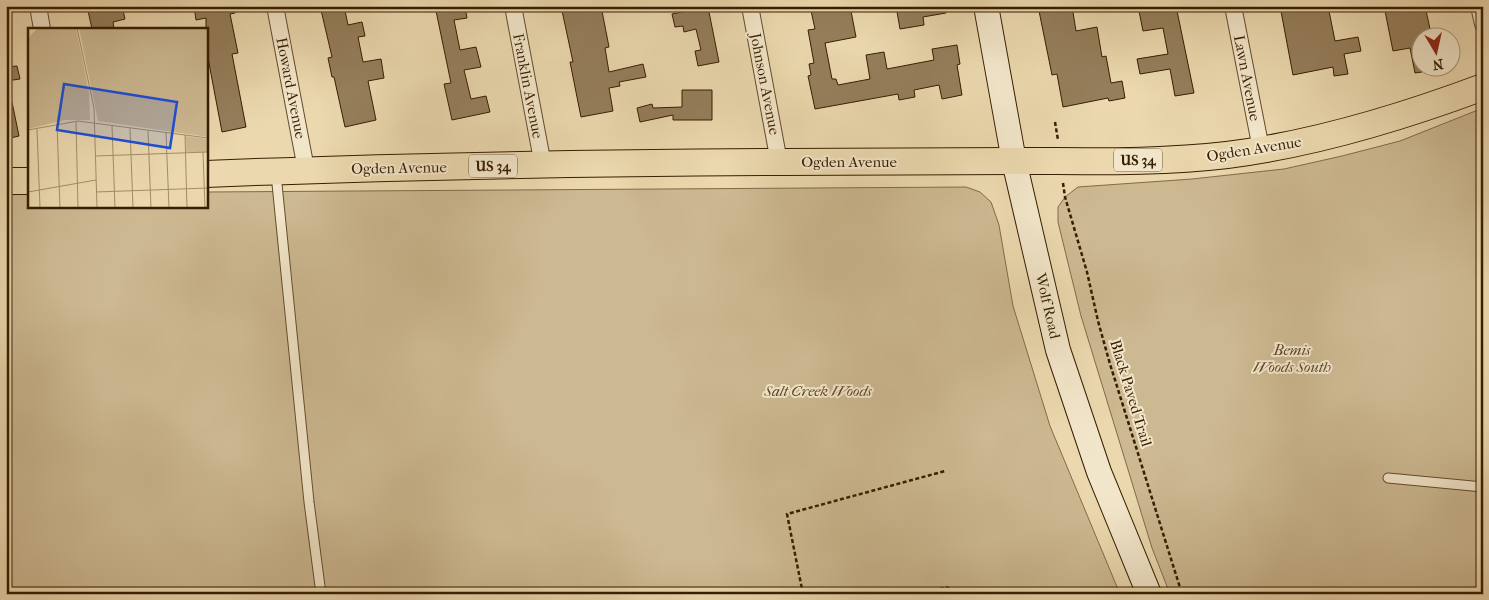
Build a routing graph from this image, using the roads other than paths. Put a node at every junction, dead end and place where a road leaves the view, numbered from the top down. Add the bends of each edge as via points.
1 (38, 6) edge
2 (275, 6) edge
3 (513, 6) edge
4 (750, 6) edge
5 (986, 6) edge
6 (1233, 6) edge
7 (1479, 6) edge
8 (1483, 24) edge
9 (42, 28) edge
10 (1483, 87) edge
11 (1261, 149) junction
12 (1014, 161) junction
13 (779, 162) junction
14 (543, 165) junction
15 (306, 169) junction
16 (276, 171) junction
17 (208, 174) edge
18 (6, 181) edge
19 (28, 181) edge
20 (1388, 478) dead end
21 (1483, 487) edge
22 (321, 594) edge
23 (1149, 594) edge

1 - 9 street
2 - 15 street, Howard Avenue
3 - 14 street, Franklin Avenue
4 - 13 street, Johnson Avenue
5 - 12 main road, Wolf Road
6 - 11 street, Lawn Avenue
7 - 8 street
10 - 11 main road, Ogden Avenue / US 34 via 1376,124
11 - 12 main road, Ogden Avenue / US 34 via 1230,155 1167,159
12 - 13 main road, Ogden Avenue / US 34
12 - 23 main road, Wolf Road via 1058,350 1100,472
13 - 14 main road, Ogden Avenue / US 34
14 - 15 main road, Ogden Avenue / US 34
15 - 16 main road, Ogden Avenue / US 34
16 - 17 main road, Ogden Avenue / US 34
16 - 22 lane
18 - 19 main road
20 - 21 lane

